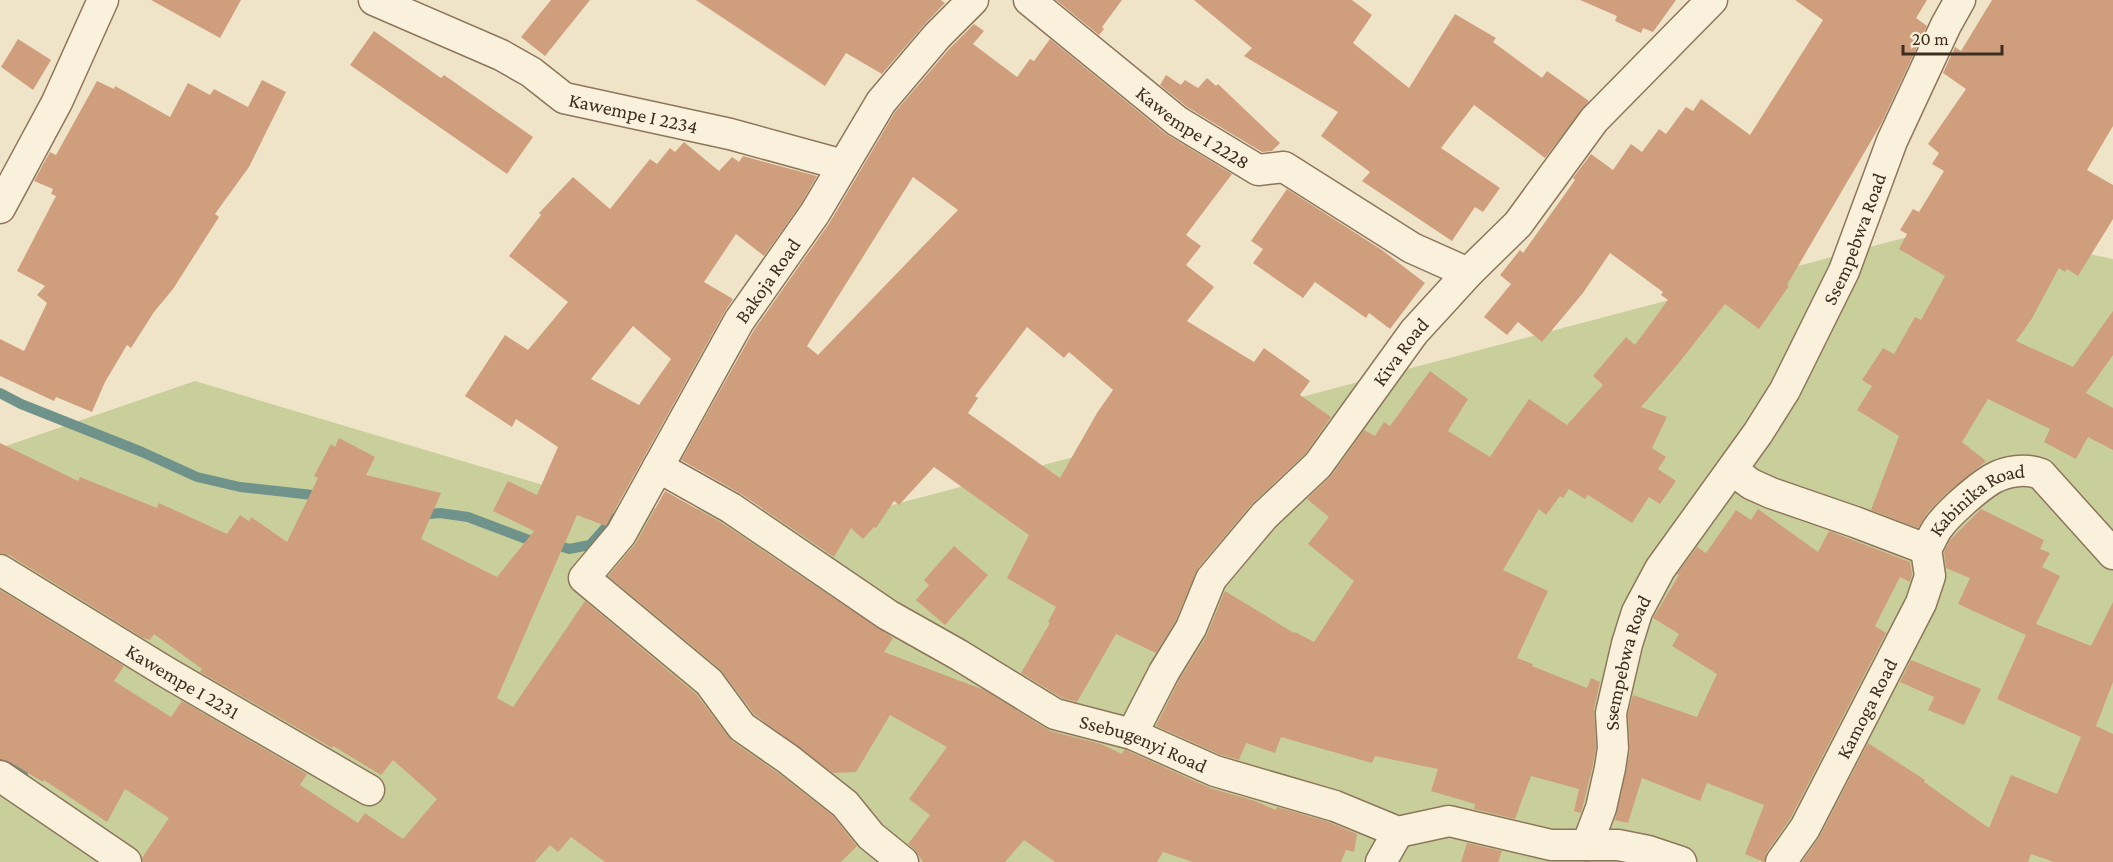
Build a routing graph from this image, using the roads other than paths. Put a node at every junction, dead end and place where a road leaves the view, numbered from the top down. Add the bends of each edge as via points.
1 (103, 0) edge
2 (374, 0) edge
3 (973, 0) edge
4 (1029, 0) edge
5 (1712, 0) edge
6 (1960, 0) edge
7 (843, 165) junction
8 (0, 208) edge
9 (1468, 273) junction
10 (658, 467) junction
11 (1732, 470) junction
12 (1926, 549) junction
13 (2113, 554) edge
14 (0, 570) edge
15 (1132, 734) junction
16 (0, 776) edge
17 (369, 790) dead end
18 (1398, 832) junction
19 (1587, 845) junction
20 (1648, 857) edge
21 (126, 862) edge
22 (903, 862) edge
23 (1381, 862) edge
24 (1681, 862) edge
25 (1781, 862) edge

1 - 8 street via 57,102
2 - 7 street, Kawempe I 2234 via 501,55 564,98 730,134
3 - 7 street, Bakoja Road via 881,102
4 - 9 street, Kawempe I 2228 via 1177,121 1258,170 1284,166 1412,248
5 - 9 street, Kiva Road via 1594,120 1518,224
6 - 11 street, Ssempebwa Road via 1892,141 1844,272 1785,390
7 - 10 street, Bakoja Road via 815,213 739,321
9 - 15 street, Kiva Road via 1414,332 1318,465 1264,516 1211,579 1191,628
10 - 15 street, Ssebugenyi Road via 731,508 888,615 1055,714
10 - 22 street, Bakoja Road via 621,534 584,578 709,682 742,727 845,804 871,836
11 - 12 street via 1771,493
11 - 19 street, Ssempebwa Road via 1660,569 1637,612 1611,713 1613,748 1608,778
12 - 13 street, Kabinika Road via 1938,527 1993,478 2030,470 2041,474
12 - 25 street, Kamoga Road via 1930,576 1921,603 1805,828
14 - 17 street, Kawempe I 2231
15 - 18 street, Ssebugenyi Road via 1215,771 1335,806
16 - 21 street
18 - 19 street via 1449,821 1551,846
18 - 23 street
19 - 20 street via 1618,845
20 - 24 street

